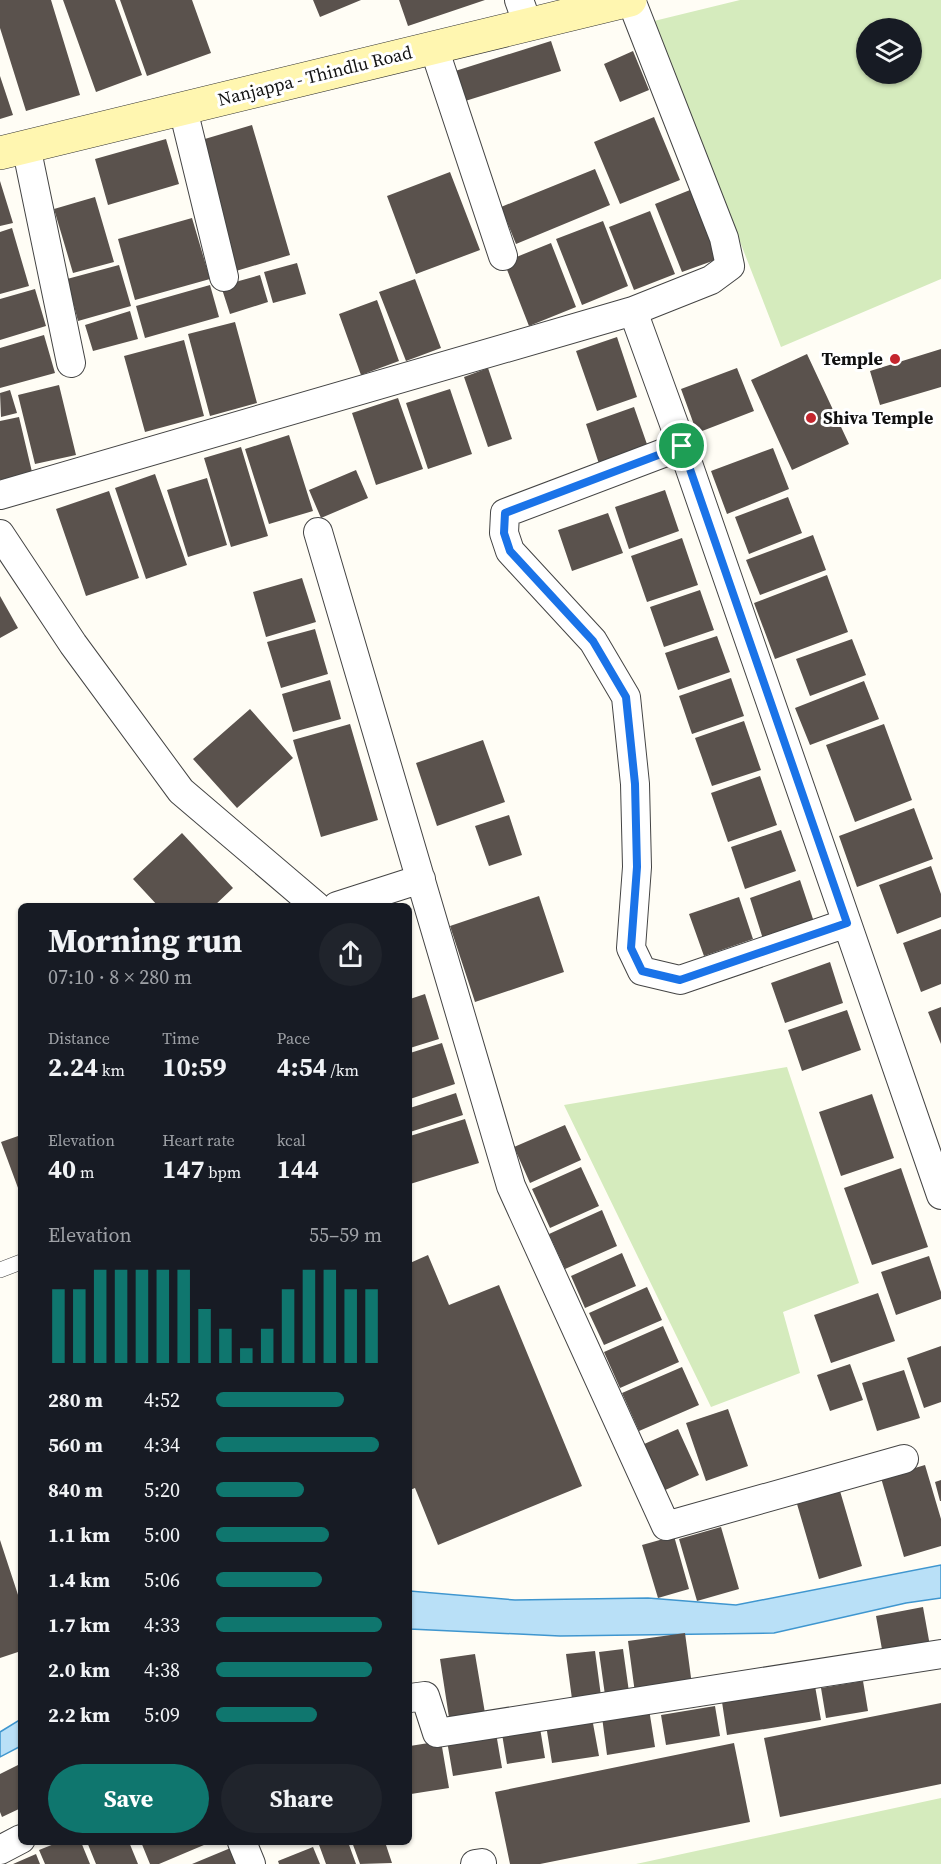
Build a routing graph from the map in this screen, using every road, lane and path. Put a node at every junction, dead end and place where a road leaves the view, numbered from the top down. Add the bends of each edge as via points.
1 (630, 0) edge
2 (524, 12) edge
3 (434, 48) junction
4 (183, 109) junction
5 (13, 150) edge
6 (503, 256) dead end
7 (224, 277) dead end
8 (633, 311) junction
9 (71, 363) dead end
10 (682, 446) junction
11 (0, 495) edge
12 (318, 531) dead end
13 (0, 534) edge
14 (421, 879) junction
15 (312, 903) edge
16 (346, 903) edge
17 (847, 923) junction
18 (934, 1151) edge
19 (941, 1195) edge
20 (18, 1263) edge
21 (0, 1270) edge
22 (904, 1459) dead end
23 (941, 1654) edge
24 (412, 1698) edge
25 (18, 1841) edge
26 (243, 1845) edge
27 (0, 1850) edge
28 (251, 1864) edge

1 - 2 main road, Nanjappa - Thindlu Road
1 - 8 street via 724,238 730,266 711,280
2 - 3 main road, Nanjappa - Thindlu Road
3 - 4 main road, Nanjappa - Thindlu Road
3 - 6 street
4 - 5 main road, Nanjappa - Thindlu Road
4 - 7 street
5 - 9 street
8 - 10 street
8 - 11 street
10 - 17 street
10 - 17 street via 505,513 504,533 510,551 593,641 626,697 635,784 637,867 631,948 642,971 680,980
12 - 14 street
13 - 15 street via 181,791
14 - 16 street
14 - 22 street via 511,1186 666,1526
17 - 18 street
18 - 19 street
20 - 21 lane
23 - 24 street via 437,1733 425,1696
25 - 27 street
26 - 28 street

